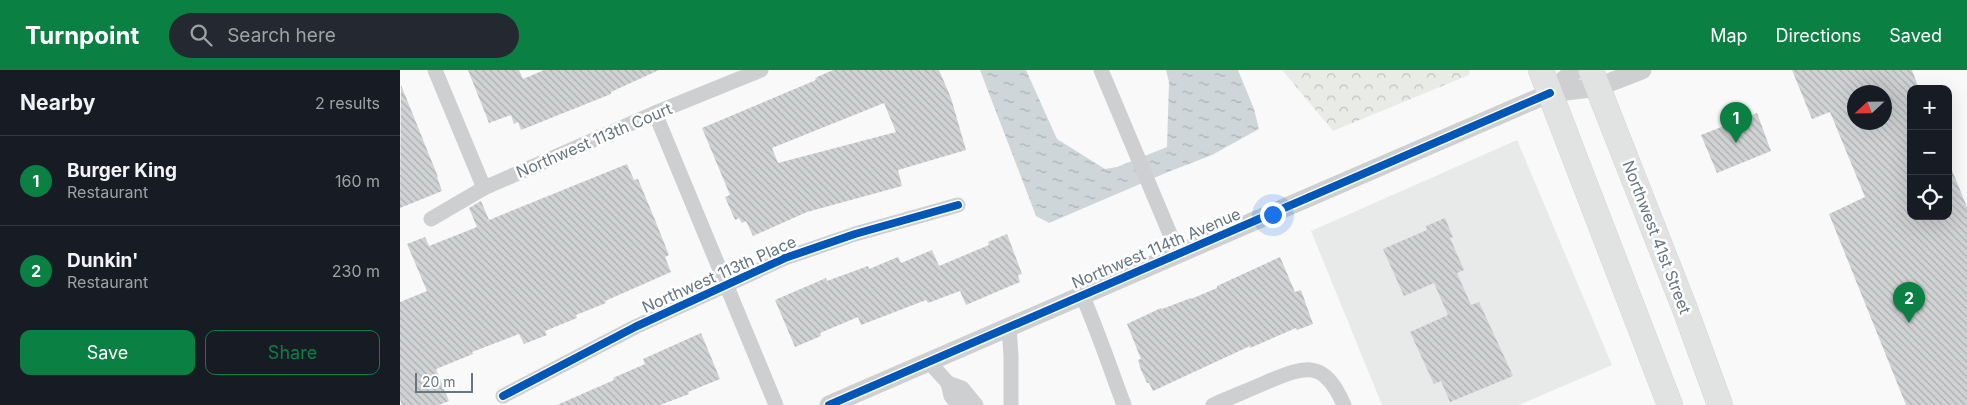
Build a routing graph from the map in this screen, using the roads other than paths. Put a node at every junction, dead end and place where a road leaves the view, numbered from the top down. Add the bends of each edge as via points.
1 (435, 70) edge
2 (761, 70) edge
3 (1101, 70) edge
4 (1575, 70) edge
5 (1642, 70) edge
6 (1594, 79) edge
7 (1546, 81) edge
8 (655, 113) junction
9 (484, 188) junction
10 (958, 205) dead end
11 (431, 219) dead end
12 (1178, 253) junction
13 (726, 284) junction
14 (1082, 295) junction
15 (1009, 327) junction
16 (929, 362) junction
17 (948, 383) junction
18 (503, 396) dead end
19 (1007, 403) edge
20 (776, 405) edge
21 (829, 405) edge
22 (958, 405) edge
23 (976, 405) edge
24 (1124, 405) edge
25 (1213, 405) edge
26 (1344, 405) edge
27 (1670, 405) edge
28 (1720, 405) edge

1 - 9 street
2 - 8 street, Northwest 113th Court
3 - 12 street
4 - 7 street, Northwest 114th Avenue
5 - 6 street, Northwest 114th Avenue
6 - 7 street, Northwest 114th Avenue
6 - 28 main road, Northwest 41st Street
7 - 12 street, Northwest 114th Avenue
7 - 27 main road
8 - 9 street, Northwest 113th Court
8 - 13 street
9 - 11 street, Northwest 113th Court
10 - 13 street, Northwest 113th Place via 820,245
12 - 14 street, Northwest 114th Avenue
13 - 18 street, Northwest 113th Place
13 - 20 street
14 - 15 street, Northwest 114th Avenue
14 - 24 street
15 - 16 street, Northwest 114th Avenue
15 - 19 street via 1012,356
16 - 17 street
16 - 21 street, Northwest 114th Avenue
17 - 22 street via 951,396
17 - 23 street via 962,388
25 - 26 street via 1290,372 1307,369 1326,376 1336,387

